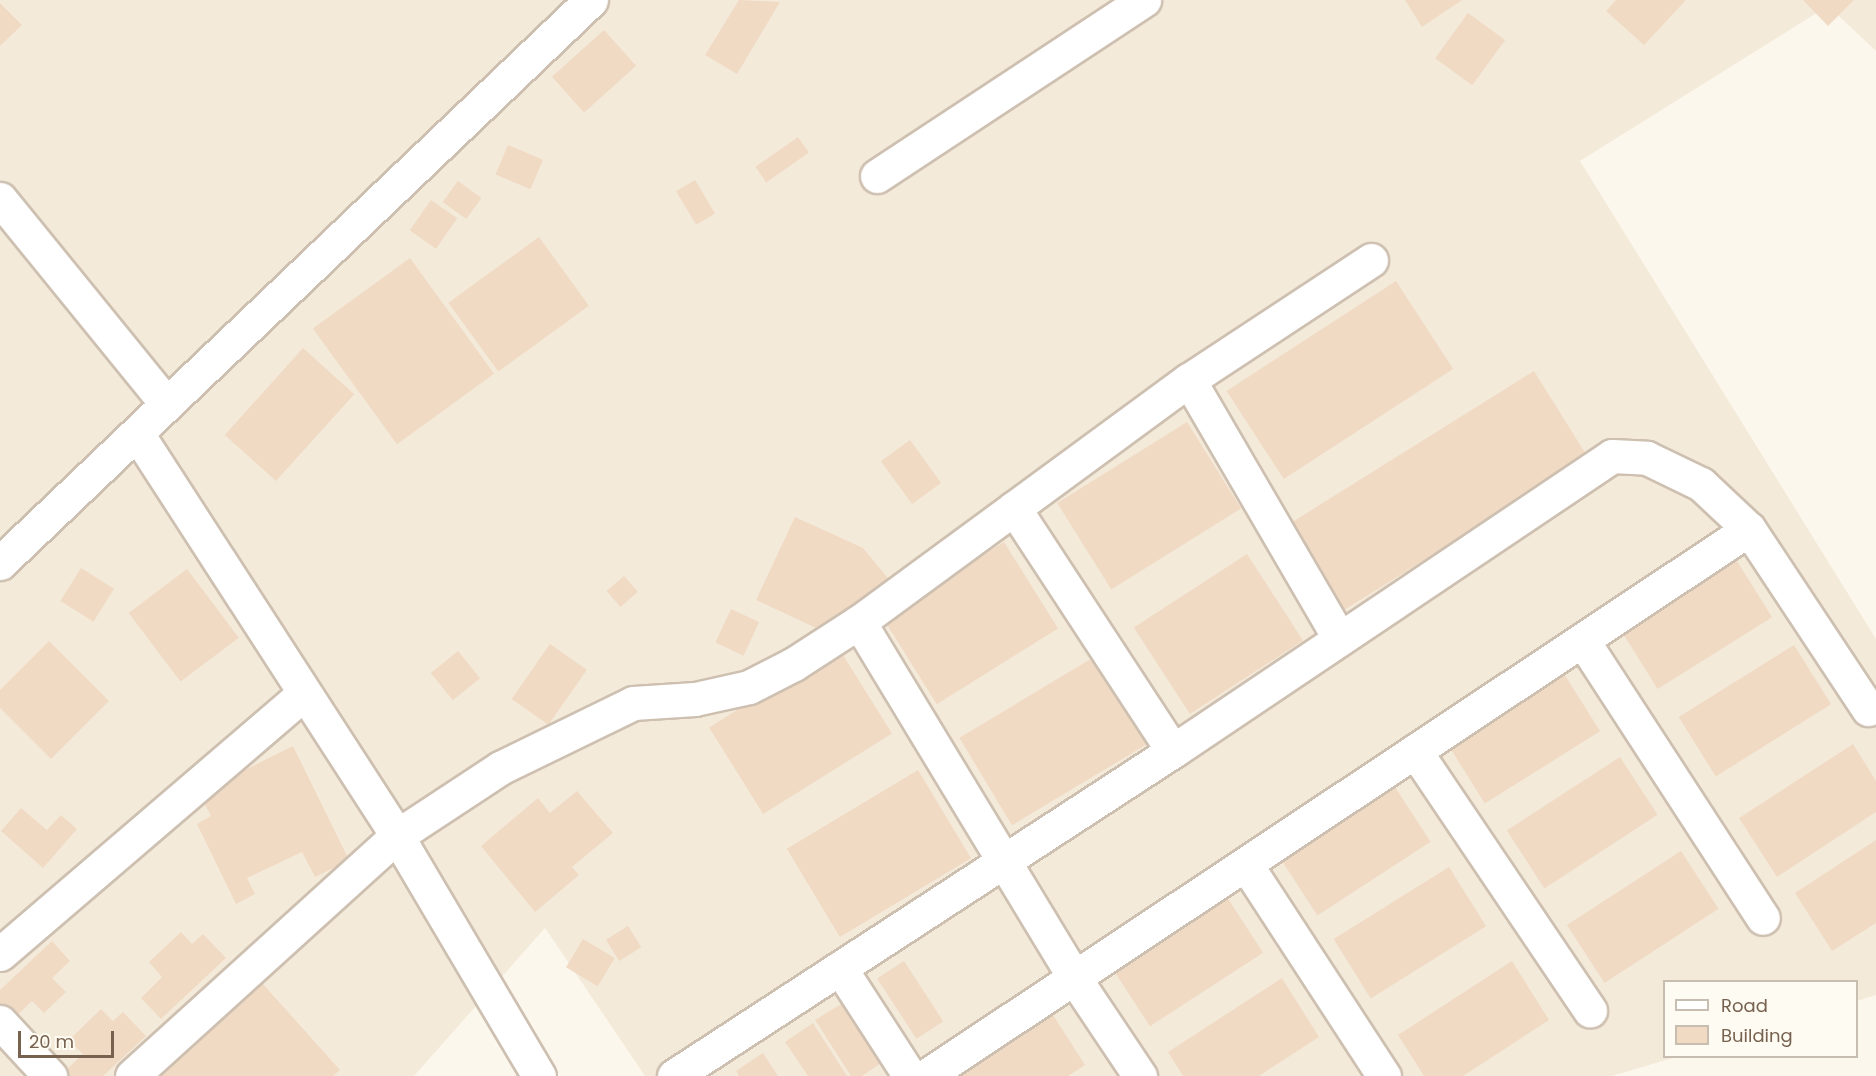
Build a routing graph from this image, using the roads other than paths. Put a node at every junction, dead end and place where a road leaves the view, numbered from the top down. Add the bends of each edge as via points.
1 (591, 0) edge
2 (1144, 0) edge
3 (877, 176) dead end
4 (0, 199) edge
5 (1371, 260) dead end
6 (1189, 380) junction
7 (166, 403) junction
8 (138, 435) junction
9 (1014, 508) junction
10 (1749, 529) junction
11 (0, 563) edge
12 (859, 622) junction
13 (1339, 638) junction
14 (1583, 641) junction
15 (305, 693) junction
16 (1868, 709) dead end
17 (1173, 751) junction
18 (1415, 751) junction
19 (397, 837) junction
20 (1002, 860) junction
21 (1246, 866) junction
22 (1763, 918) dead end
23 (0, 954) edge
24 (840, 968) junction
25 (1075, 979) junction
26 (1590, 1010) dead end
27 (0, 1022) edge
28 (50, 1076) edge
29 (132, 1076) edge
30 (539, 1076) edge
31 (674, 1076) edge
32 (910, 1076) edge
33 (926, 1076) edge
34 (1140, 1076) edge
35 (1384, 1076) edge

1 - 7 street
2 - 3 street
4 - 7 street
5 - 6 street
6 - 9 street
6 - 13 street
7 - 8 street
8 - 11 street
8 - 15 street
9 - 12 street
9 - 17 street
10 - 13 street via 1701,484 1647,458 1612,456
10 - 14 street
10 - 16 street
12 - 19 street via 749,687 695,699 633,704 500,768
12 - 20 street
13 - 17 street
14 - 18 street
14 - 22 street
15 - 19 street
15 - 23 street
17 - 20 street
18 - 21 street
18 - 26 street
19 - 29 street
19 - 30 street
20 - 24 street
20 - 25 street
21 - 25 street
21 - 35 street
24 - 31 street
24 - 32 street
25 - 33 street
25 - 34 street
27 - 28 street

